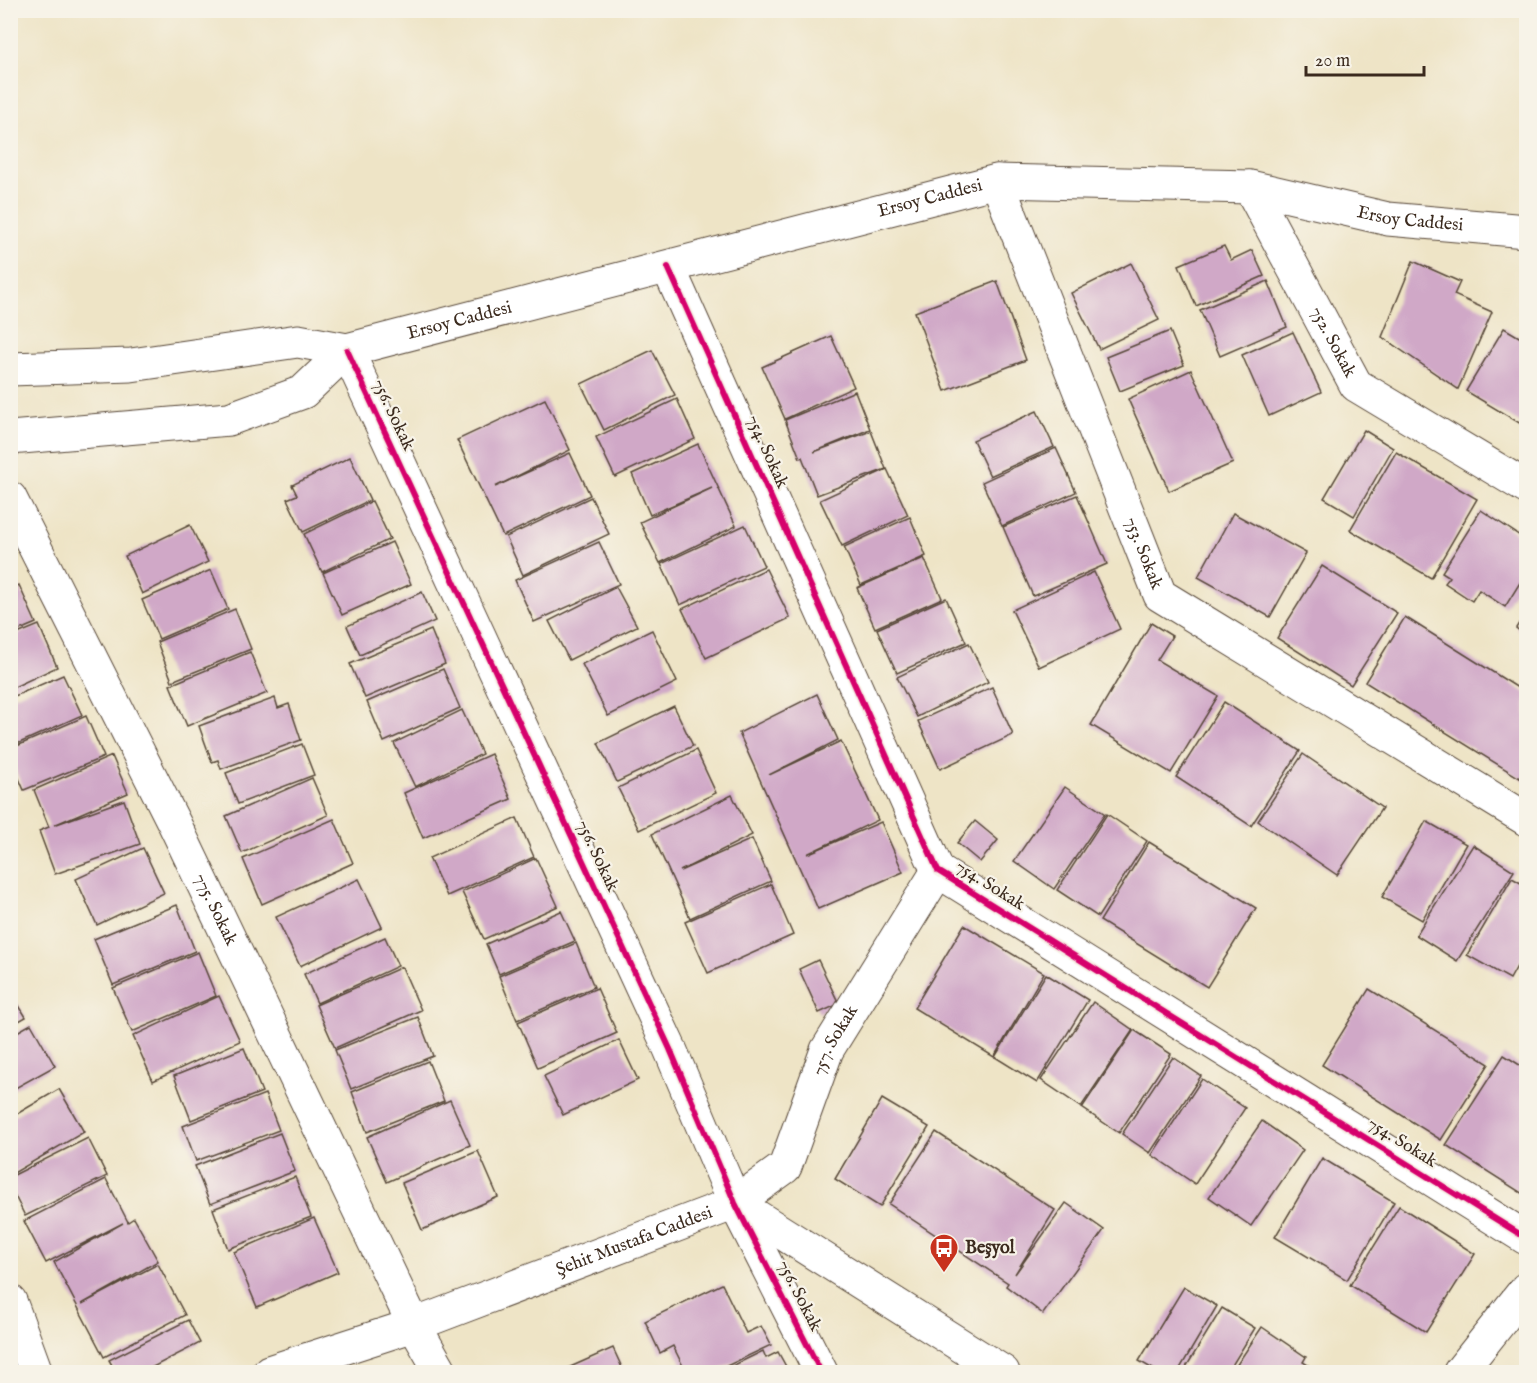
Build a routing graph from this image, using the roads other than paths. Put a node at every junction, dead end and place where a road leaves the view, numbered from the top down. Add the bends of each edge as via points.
1 (997, 181) junction
2 (1250, 187) junction
3 (1527, 231) edge
4 (668, 267) junction
5 (347, 350) junction
6 (10, 369) edge
7 (10, 438) edge
8 (1527, 487) edge
9 (10, 498) edge
10 (1527, 819) edge
11 (938, 871) junction
12 (735, 1203) junction
13 (1527, 1238) edge
14 (1527, 1289) edge
15 (10, 1301) edge
16 (414, 1325) junction
17 (10, 1361) edge
18 (18, 1372) edge
19 (36, 1372) edge
20 (269, 1372) edge
21 (441, 1372) edge
22 (821, 1372) edge
23 (1003, 1372) edge
24 (1460, 1372) edge

1 - 2 street, Ersoy Caddesi
1 - 4 street, Ersoy Caddesi
1 - 10 street, 753. Sokak via 1160,595
2 - 3 street, Ersoy Caddesi via 1388,219
2 - 8 street, 752. Sokak via 1356,385
4 - 5 street, Ersoy Caddesi
4 - 11 street, 754. Sokak
5 - 6 street, Ersoy Caddesi via 298,341 131,365
5 - 7 street, Ersoy Caddesi via 303,392 229,419
5 - 12 street, 756. Sokak via 670,1049
9 - 16 street, 775. Sokak via 175,825
11 - 12 street, 757. Sokak via 827,1050 785,1167
11 - 13 street, 754. Sokak
12 - 16 street, Şehit Mustafa Caddesi
12 - 22 street, 756. Sokak
12 - 23 street, Şehit Mustafa Caddesi
14 - 24 street
15 - 19 street
16 - 20 street, Şehit Mustafa Caddesi
16 - 21 street, 775. Sokak
17 - 18 street

